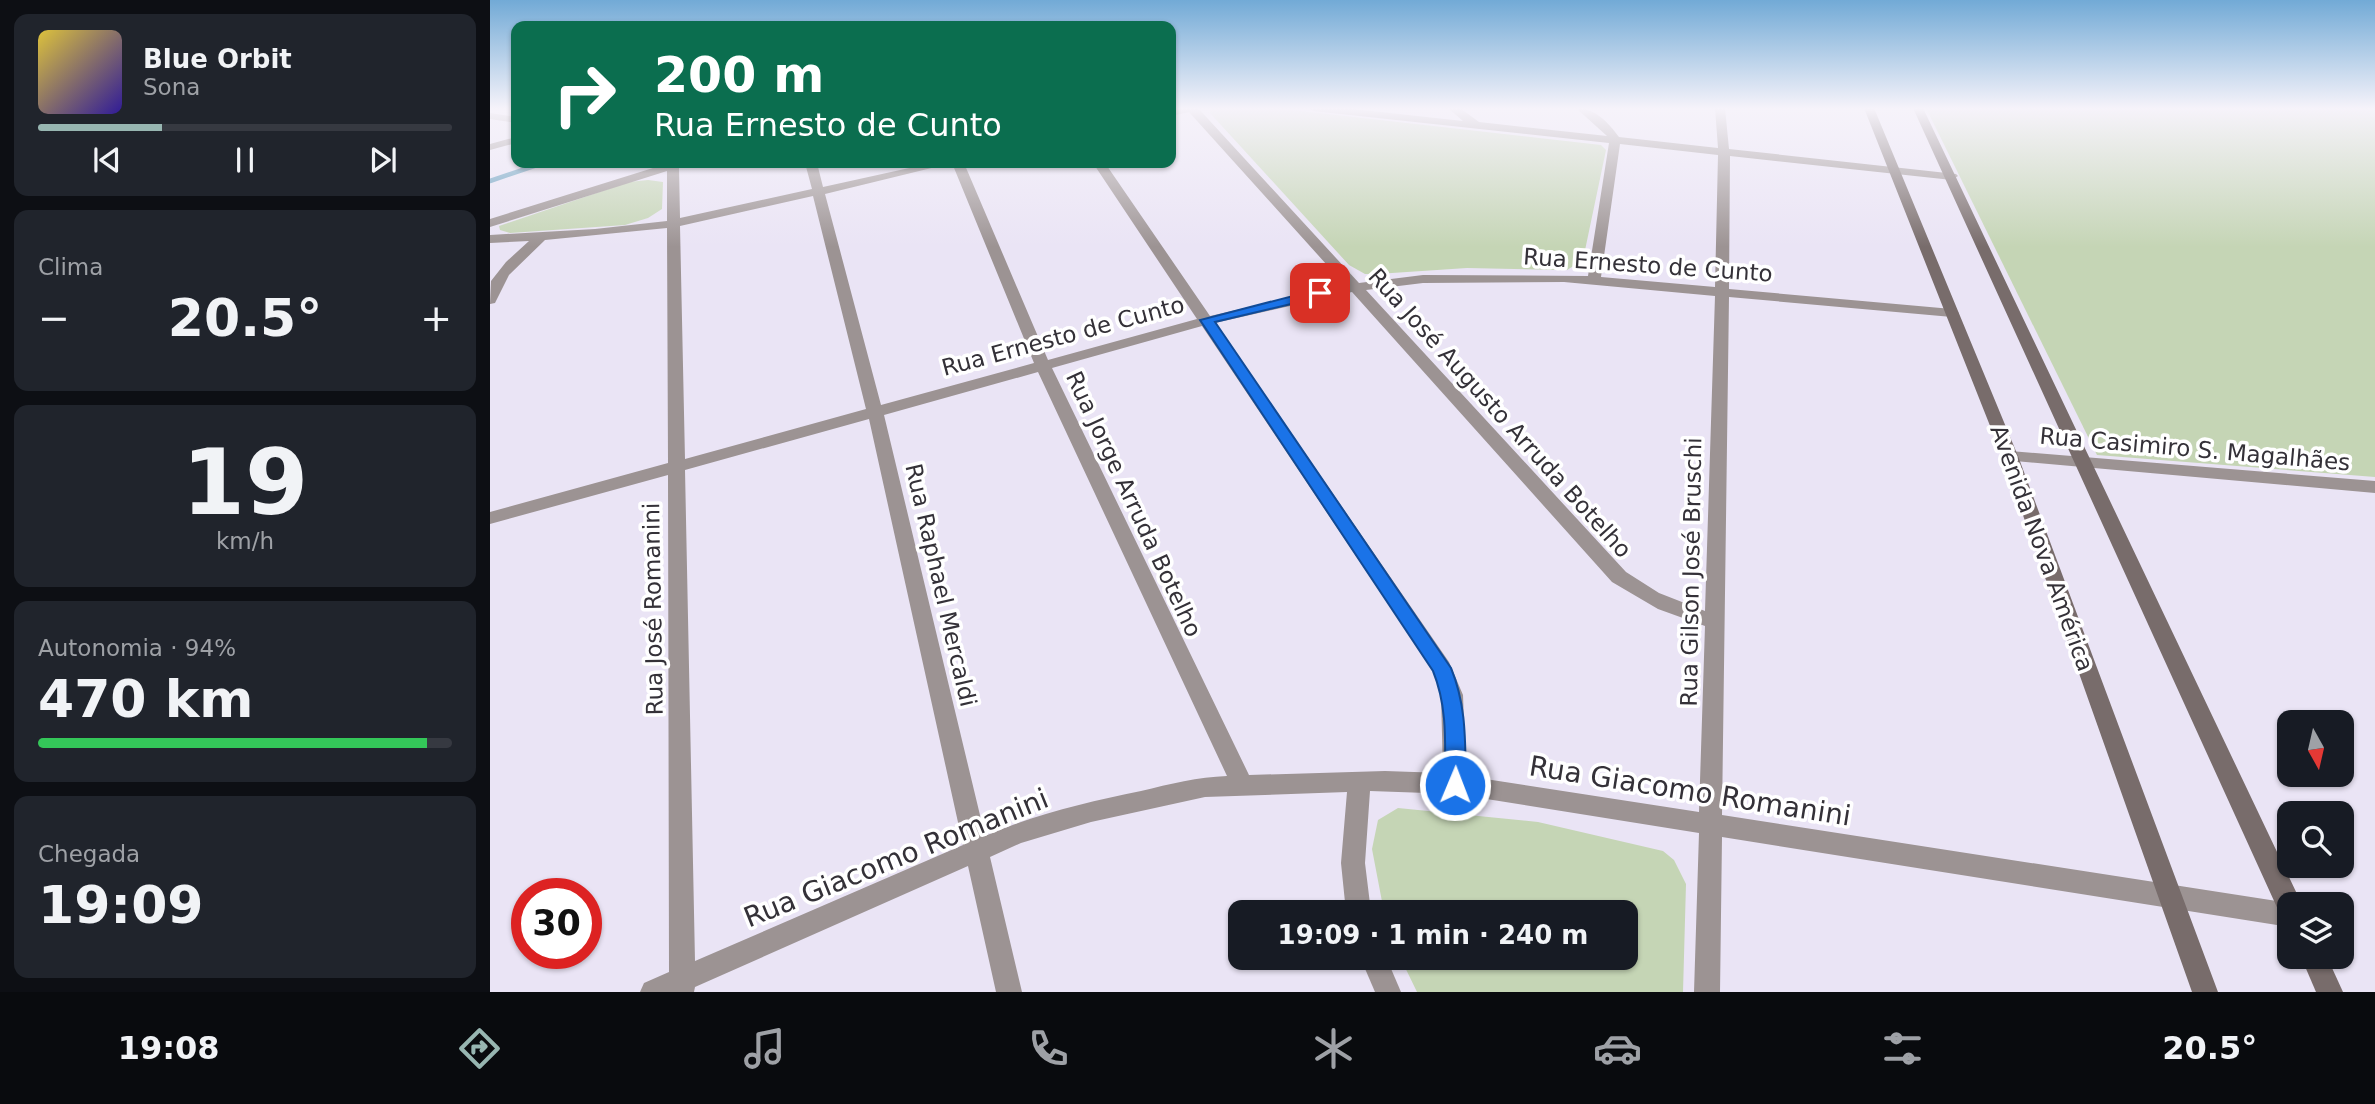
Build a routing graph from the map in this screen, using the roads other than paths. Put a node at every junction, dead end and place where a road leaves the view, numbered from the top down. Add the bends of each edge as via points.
1 (1233, 154) edge
2 (1613, 154) edge
3 (1724, 154) edge
4 (1746, 154) edge
5 (1887, 154) edge
6 (1940, 154) edge
7 (664, 168) edge
8 (677, 168) edge
9 (812, 168) edge
10 (924, 168) edge
11 (960, 168) edge
12 (1102, 168) edge
13 (1893, 170) junction
14 (1951, 176) junction
15 (818, 191) junction
16 (490, 223) edge
17 (671, 225) junction
18 (542, 236) junction
19 (490, 239) edge
20 (1594, 279) junction
21 (1354, 287) junction
22 (1722, 292) junction
23 (490, 300) edge
24 (1952, 313) junction
25 (1207, 320) junction
26 (1043, 366) junction
27 (875, 412) junction
28 (2010, 456) junction
29 (2083, 463) junction
30 (675, 467) junction
31 (2375, 487) edge
32 (490, 518) edge
33 (1715, 621) junction
34 (1360, 782) junction
35 (1242, 784) junction
36 (1455, 785) junction
37 (1711, 825) junction
38 (977, 851) junction
39 (2283, 892) edge
40 (2169, 898) junction
41 (1358, 900) edge
42 (2277, 913) edge
43 (2319, 969) edge
44 (1379, 970) edge
45 (682, 986) edge
46 (653, 992) edge
47 (1009, 992) edge
48 (1388, 992) edge
49 (1707, 992) edge
50 (2205, 992) edge
51 (2330, 992) edge

1 - 21 street, Rua José Augusto Arruda Botelho
2 - 20 street
3 - 22 street, Rua Gilson José Bruschi
4 - 13 street
5 - 13 street, Avenida Nova América
6 - 14 street
7 - 16 street
8 - 17 street, Rua José Romanini
9 - 15 street, Rua Raphael Mercaldi
10 - 15 street
11 - 26 street, Rua Jorge Arruda Botelho
12 - 25 street
13 - 14 street
13 - 24 street, Avenida Nova América
14 - 29 street
15 - 17 street
15 - 27 street, Rua Raphael Mercaldi
17 - 18 street
17 - 30 street, Rua José Romanini
18 - 19 street
18 - 23 street via 496,282
20 - 21 street, Rua Ernesto de Cunto via 1467,278
20 - 22 street, Rua Ernesto de Cunto
21 - 25 street, Rua Ernesto de Cunto
21 - 33 street, Rua José Augusto Arruda Botelho via 1619,577 1661,604
22 - 24 street, Rua Ernesto de Cunto
22 - 33 street, Rua Gilson José Bruschi
24 - 28 street, Avenida Nova América
25 - 26 street, Rua Ernesto de Cunto
25 - 36 street via 1442,668 1452,695
26 - 27 street, Rua Ernesto de Cunto
26 - 35 street, Rua Jorge Arruda Botelho
27 - 30 street, Rua Ernesto de Cunto
27 - 38 street, Rua Raphael Mercaldi
28 - 29 street, Rua Casimiro S. Magalhães
28 - 40 street, Avenida Nova América
29 - 31 street, Rua Casimiro S. Magalhães
29 - 39 street
30 - 32 street, Rua Ernesto de Cunto
30 - 45 street, Rua José Romanini
33 - 37 street, Rua Gilson José Bruschi
34 - 35 street, Rua Giacomo Romanini
34 - 36 street, Rua Giacomo Romanini
34 - 41 street via 1353,830
35 - 38 street, Rua Giacomo Romanini via 1165,793 1018,833
36 - 37 street, Rua Giacomo Romanini
37 - 40 street, Rua Giacomo Romanini
37 - 49 street, Rua Gilson José Bruschi
38 - 45 street, Rua Giacomo Romanini
38 - 47 street, Rua Raphael Mercaldi
40 - 42 street, Rua Giacomo Romanini
40 - 50 street, Avenida Nova América
43 - 51 street
44 - 48 street
45 - 46 street, Rua Giacomo Romanini

